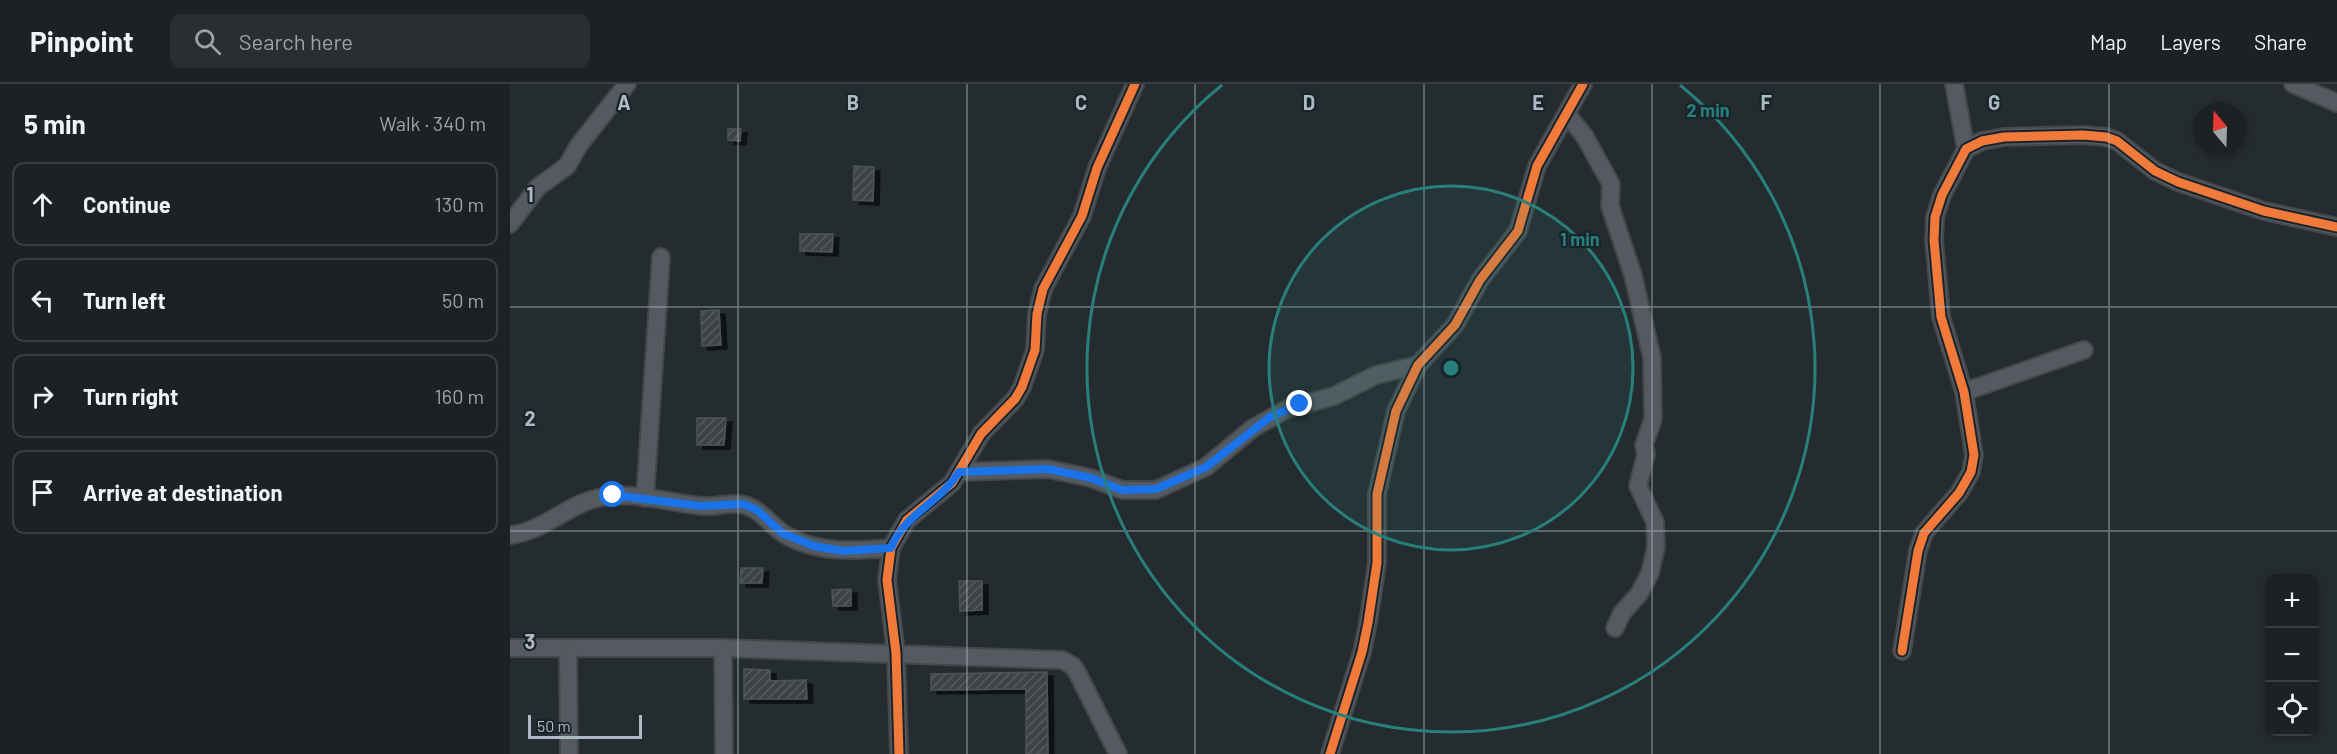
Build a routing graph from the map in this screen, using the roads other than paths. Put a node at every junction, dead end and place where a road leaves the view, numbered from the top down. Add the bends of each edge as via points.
1 (627, 84) edge
2 (1135, 84) edge
3 (1582, 84) edge
4 (1954, 84) edge
5 (2293, 84) edge
6 (2337, 103) edge
7 (1567, 114) junction
8 (1966, 149) junction
9 (510, 224) edge
10 (2337, 227) edge
11 (661, 257) dead end
12 (2084, 350) dead end
13 (1418, 365) junction
14 (1964, 392) junction
15 (959, 472) junction
16 (645, 498) junction
17 (510, 535) edge
18 (891, 548) junction
19 (1615, 628) dead end
20 (510, 648) edge
21 (568, 648) junction
22 (723, 648) junction
23 (1902, 651) dead end
24 (896, 653) junction
25 (569, 754) edge
26 (724, 754) edge
27 (899, 754) edge
28 (1118, 754) edge
29 (1330, 754) edge

1 - 9 street via 567,166 538,187
2 - 15 street via 1097,168 1082,216 1043,289 1028,375 1014,399 981,435
3 - 7 street
4 - 8 street
5 - 6 street
7 - 13 street via 1537,166 1518,231 1480,280 1455,325
7 - 19 street via 1585,137 1612,188 1610,206 1634,274 1652,358 1653,418 1638,486 1655,522 1656,547 1650,573
8 - 10 street via 2004,137 2106,137 2178,182 2264,211
8 - 14 street via 1942,195 1934,240 1941,317
11 - 16 street
12 - 14 street
13 - 15 street via 1376,375 1334,396 1287,409 1253,428 1206,467 1156,489 1122,490 1091,478 1048,469
13 - 29 street via 1396,411 1382,464 1377,494 1377,563 1368,623
14 - 23 street via 1974,455 1971,472 1959,493 1924,533
15 - 18 street via 944,492 907,520
16 - 17 street via 599,497 568,509 529,532
16 - 18 street via 701,506 743,504 757,510 782,533 821,548
18 - 24 street via 887,580
20 - 21 street
21 - 22 street
21 - 25 street
22 - 24 street
22 - 26 street
24 - 27 street
24 - 28 street via 1062,660 1073,666 1079,676

